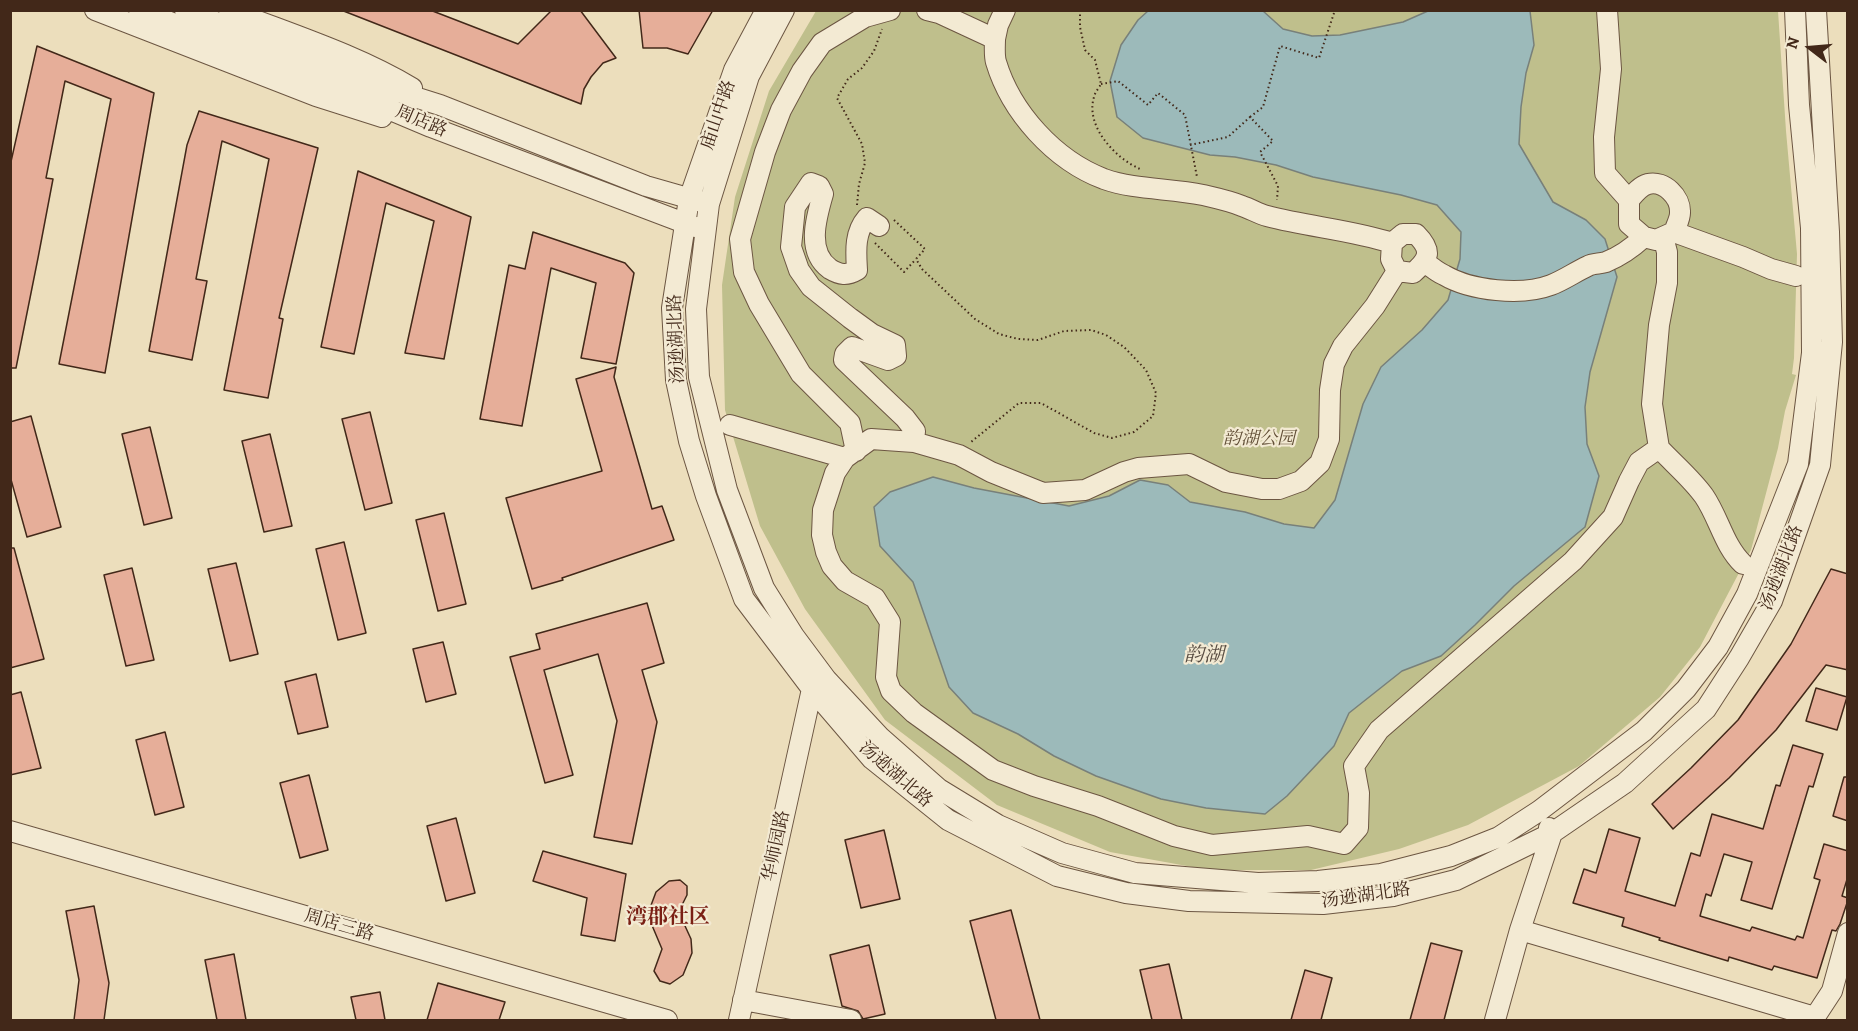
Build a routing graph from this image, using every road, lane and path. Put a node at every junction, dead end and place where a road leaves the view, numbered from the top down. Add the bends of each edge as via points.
1 (95, 10) edge
2 (138, 10) edge
3 (185, 10) edge
4 (229, 10) edge
5 (766, 10) edge
6 (784, 10) edge
7 (927, 10) edge
8 (1005, 10) edge
9 (1080, 10) edge
10 (1335, 10) edge
11 (1607, 10) edge
12 (1795, 10) edge
13 (1816, 10) edge
14 (889, 11) edge
15 (995, 39) junction
16 (325, 73) junction
17 (1101, 84) junction
18 (440, 105) junction
19 (1250, 117) junction
20 (431, 127) junction
21 (1190, 145) junction
22 (1143, 170) dead end
23 (1202, 195) junction
24 (689, 199) junction
25 (1629, 200) junction
26 (709, 204) junction
27 (1275, 218) junction
28 (684, 224) junction
29 (869, 226) junction
30 (705, 230) junction
31 (1660, 235) junction
32 (1392, 243) junction
33 (916, 259) junction
34 (1425, 262) junction
35 (1397, 271) junction
36 (1796, 276) dead end
37 (730, 425) dead end
38 (914, 442) junction
39 (1659, 448) junction
40 (851, 454) junction
41 (959, 455) junction
42 (1743, 564) dead end
43 (819, 684) junction
44 (1539, 811) junction
45 (10, 831) edge
46 (1552, 833) junction
47 (1520, 930) junction
48 (1848, 933) edge
49 (743, 1000) junction
50 (1814, 1019) edge
51 (667, 1020) edge
52 (739, 1020) edge
53 (851, 1020) edge
54 (1495, 1020) edge

1 - 20 street via 316,96 376,116
2 - 16 street, 周店路
3 - 16 street, 周店路
4 - 18 street via 387,73
5 - 24 street, 庙山中路 via 734,70
6 - 26 street, 庙山中路 via 749,76
7 - 15 street
8 - 15 street
9 - 17 path via 1085,50 1095,60
10 - 19 path via 1319,58 1280,46 1263,107
11 - 25 street via 1611,69 1604,137 1605,173
12 - 44 street, 汤逊湖北路 via 1811,228 1812,353 1798,464 1746,594 1718,647 1686,689 1644,731
13 - 46 street, 汤逊湖北路 via 1832,342 1820,465 1772,601 1706,709 1625,783
14 - 29 path via 874,51 848,79 837,98 862,144 865,163 857,208
14 - 40 street via 865,17 822,43 802,71 765,152 740,239 744,272 759,304 801,374 850,423
15 - 23 street via 995,60 1017,109 1050,145 1076,165 1104,179
16 - 18 street, 周店路
16 - 20 street, 周店路
17 - 21 path via 1118,81 1148,105 1158,93 1185,115
17 - 22 path via 1094,97 1094,121 1101,136
18 - 24 street, 周店路 via 646,186
19 - 21 path via 1228,137
19 - 27 path via 1273,141 1260,152 1278,186
20 - 28 street, 周店路
21 - 23 path
23 - 27 street
24 - 26 street
24 - 28 street, 庙山中路
25 - 31 street via 1629,224
25 - 31 street via 1648,184 1670,190 1678,199 1680,213
26 - 30 street, 汤逊湖北路
27 - 32 street
28 - 30 street, 周店路
28 - 43 street, 汤逊湖北路 via 672,308 676,380 689,441 744,599
29 - 33 path via 877,231 871,239 904,272
29 - 33 path via 889,216 925,249
29 - 38 street via 856,241 857,270 849,275 836,273 823,264 814,234 823,194 819,186 811,183 795,207 791,247 799,270 811,287 872,334 895,345 896,356 888,360 852,347 844,360 905,418 915,431
30 - 43 street, 汤逊湖北路 via 696,309 699,377 727,490 764,588
31 - 34 street via 1549,286 1520,291 1464,283
31 - 36 street via 1743,256
31 - 39 street via 1667,252 1667,283 1652,404
32 - 34 street via 1403,234 1416,234 1428,252
32 - 35 street via 1391,259
33 - 41 path via 975,319 999,334 1038,340 1064,331 1091,330 1106,335 1146,370 1156,393 1153,416 1134,432 1112,438 1094,433 1041,403 1019,403
34 - 35 street via 1413,273
35 - 41 street via 1334,364 1329,439 1320,464 1301,481 1279,489 1262,489 1226,482 1189,464 1180,464 1138,468 1085,490 1043,493
37 - 40 street
38 - 40 street via 871,439
38 - 41 street
39 - 40 street via 1639,462 1613,517 1573,561 1379,730 1354,766 1359,793 1358,828 1344,844 1308,836 1212,845 1174,836 993,770 891,692 886,677 890,622 875,598 845,581 832,567 822,535 823,510 835,473
39 - 42 street via 1703,495 1732,553
43 - 44 street, 汤逊湖北路 via 939,789 998,825 1062,853 1135,873 1258,883 1381,874 1451,856 1489,841
43 - 46 street, 汤逊湖北路 via 872,759 948,820 1057,876 1126,893 1190,901 1323,904 1393,896 1456,880
43 - 49 street, 华师园路
44 - 46 street
45 - 51 street, 周店三路
46 - 47 street
47 - 50 street
47 - 54 street
48 - 50 street via 1832,991
49 - 52 street, 华师园路
49 - 53 street

